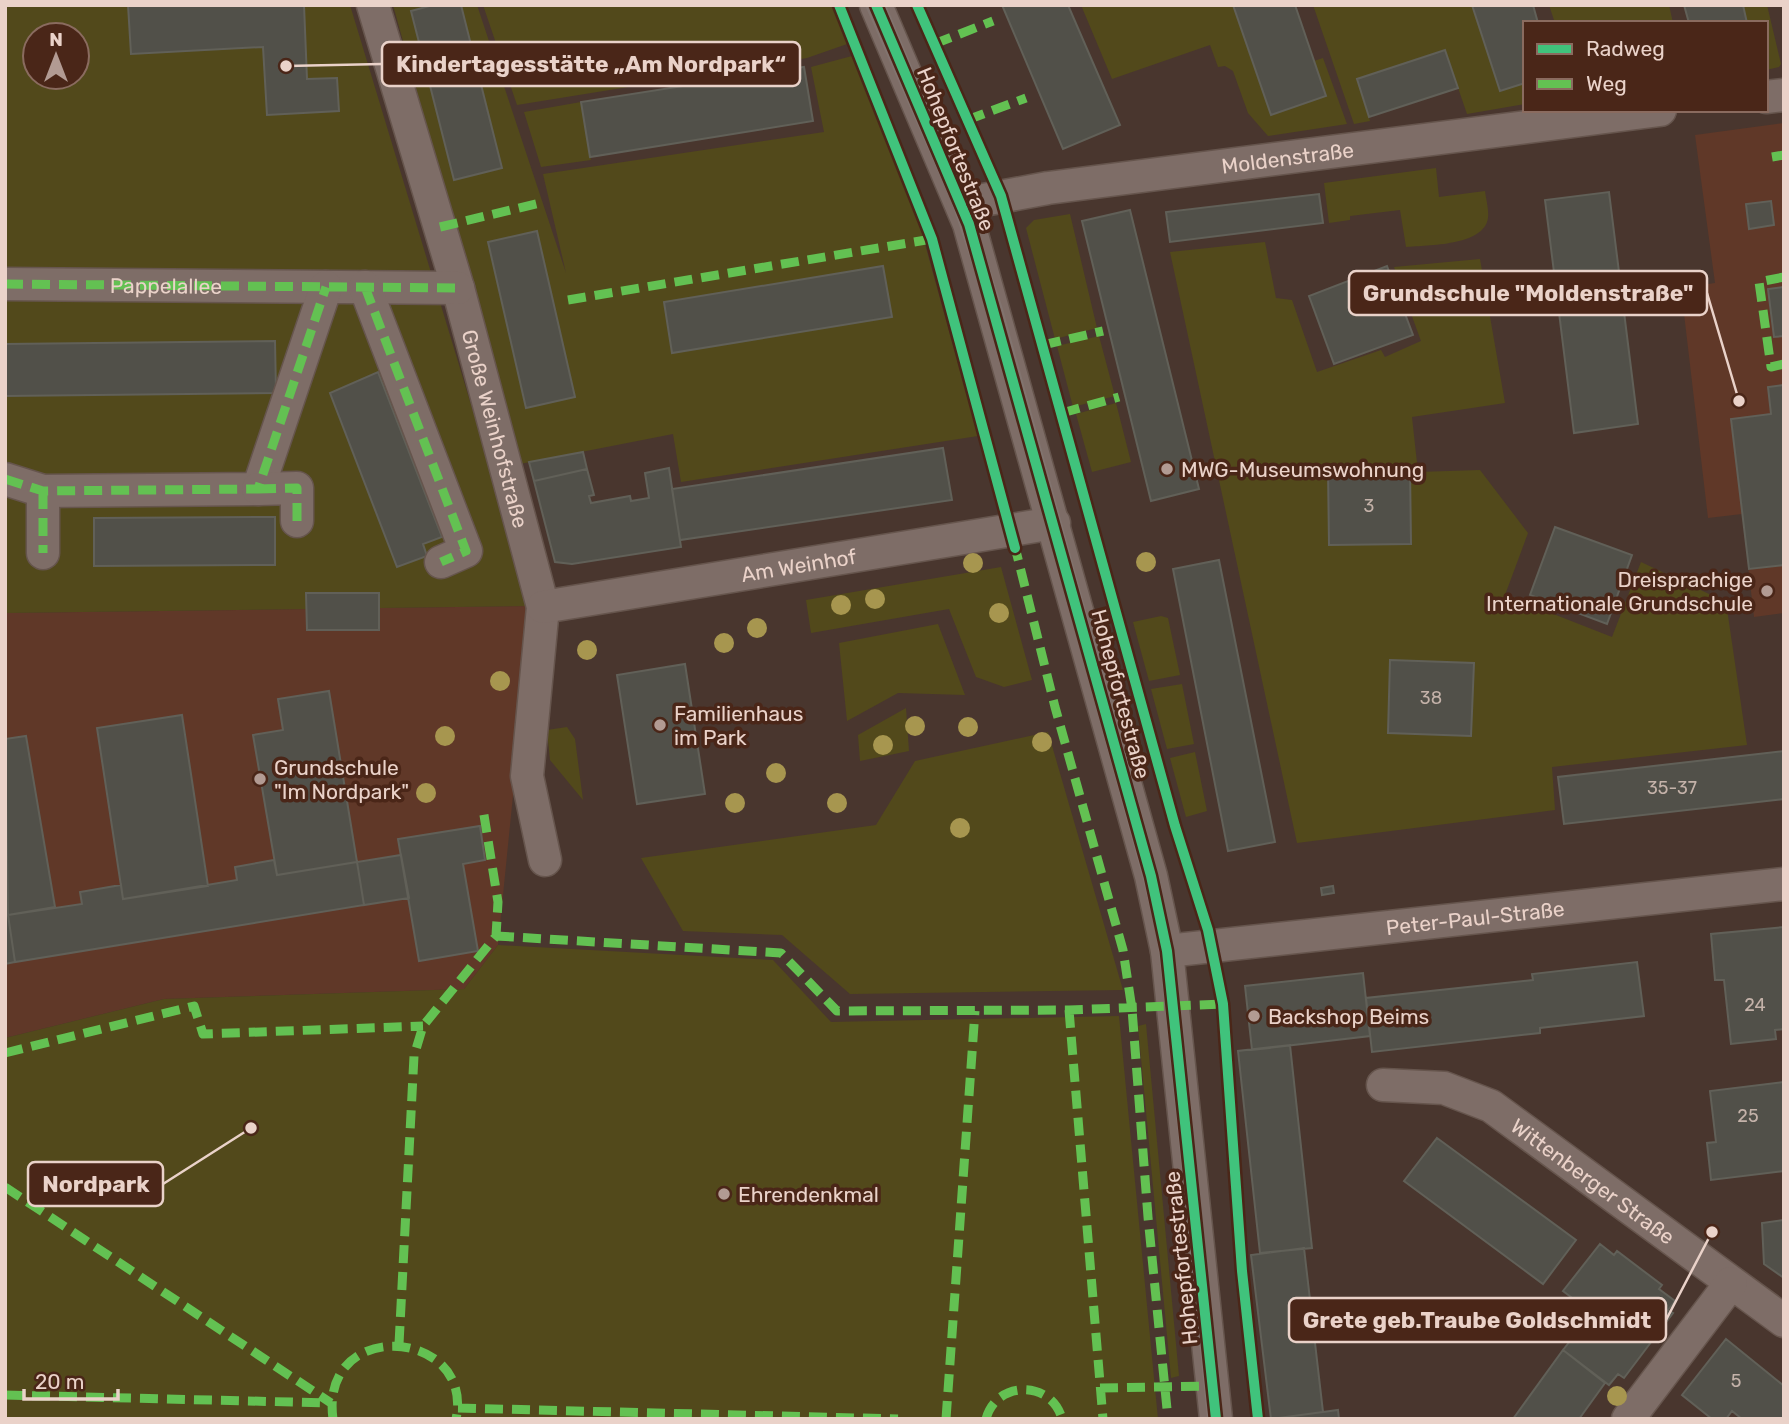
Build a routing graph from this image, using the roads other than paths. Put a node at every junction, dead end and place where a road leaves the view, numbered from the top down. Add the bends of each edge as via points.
1 (373, 5) edge
2 (876, 5) edge
3 (1644, 112) edge
4 (962, 204) junction
5 (5, 284) edge
6 (326, 286) junction
7 (365, 287) junction
8 (458, 288) junction
9 (5, 479) edge
10 (258, 489) junction
11 (43, 491) junction
12 (297, 521) dead end
13 (1054, 523) junction
14 (43, 553) dead end
15 (441, 562) dead end
16 (543, 607) junction
17 (545, 860) dead end
18 (1784, 884) edge
19 (1167, 951) junction
20 (1383, 1085) dead end
21 (1731, 1283) junction
22 (1784, 1321) edge
23 (1216, 1419) edge
24 (1628, 1419) edge

1 - 8 street, Große Weinhofstraße
2 - 4 street, Hohepfortestraße
3 - 4 street, Moldenstraße via 1038,190
4 - 13 street, Hohepfortestraße
5 - 6 street, Pappelallee
6 - 7 street, Pappelallee
6 - 10 street
7 - 8 street, Pappelallee
7 - 15 street via 466,551
8 - 16 street, Große Weinhofstraße
9 - 11 street
10 - 11 street
10 - 12 street via 297,488
11 - 14 street
13 - 16 street, Am Weinhof
13 - 19 street, Hohepfortestraße via 1151,876
16 - 17 street, Große Weinhofstraße via 527,776
18 - 19 street, Peter-Paul-Straße
19 - 23 street, Hohepfortestraße
20 - 21 street, Wittenberger Straße via 1444,1088 1491,1106
21 - 22 street, Wittenberger Straße
21 - 24 street

